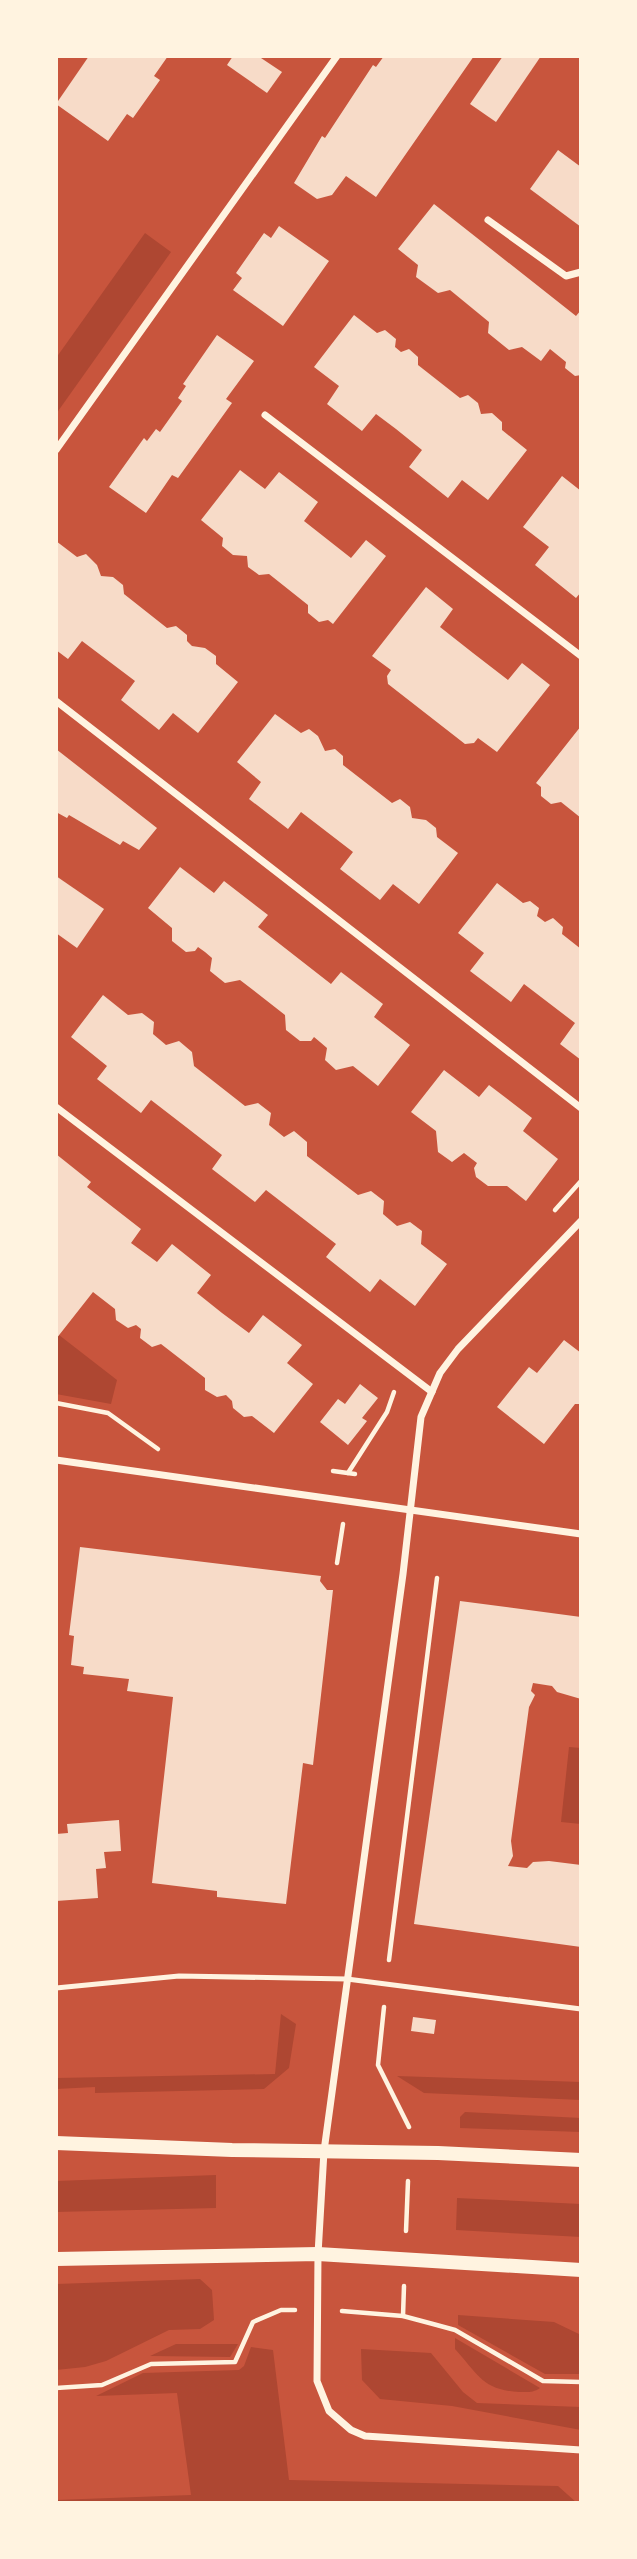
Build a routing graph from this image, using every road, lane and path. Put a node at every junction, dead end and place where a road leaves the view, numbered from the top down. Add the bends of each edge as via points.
1 (337, 56) edge
2 (488, 219) dead end
3 (581, 272) edge
4 (265, 415) dead end
5 (56, 450) edge
6 (581, 656) edge
7 (56, 701) edge
8 (56, 1107) edge
9 (581, 1108) edge
10 (581, 1221) edge
11 (432, 1392) junction
12 (56, 1403) edge
13 (375, 1431) dead end
14 (159, 1450) dead end
15 (56, 1460) edge
16 (321, 1470) dead end
17 (348, 1473) junction
18 (361, 1475) dead end
19 (409, 1510) junction
20 (343, 1523) dead end
21 (581, 1534) edge
22 (338, 1563) dead end
23 (437, 1578) dead end
24 (347, 1979) junction
25 (386, 1985) junction
26 (56, 1988) edge
27 (581, 2009) edge
28 (410, 2130) dead end
29 (56, 2143) edge
30 (324, 2151) junction
31 (581, 2160) edge
32 (408, 2191) dead end
33 (406, 2233) dead end
34 (318, 2254) junction
35 (56, 2259) edge
36 (581, 2270) edge
37 (405, 2277) dead end
38 (281, 2310) dead end
39 (366, 2312) dead end
40 (403, 2316) junction
41 (581, 2382) edge
42 (56, 2388) edge
43 (581, 2450) edge

1 - 5 street
2 - 3 street via 566,276
4 - 6 street
7 - 9 street
8 - 11 street
10 - 11 street via 458,1349
11 - 19 street via 421,1418
12 - 14 path via 108,1413
13 - 17 path
15 - 19 street
16 - 17 path
17 - 18 path
19 - 21 street
19 - 24 street
20 - 22 path
23 - 25 path
24 - 25 lane
24 - 26 lane via 179,1976
24 - 30 street
25 - 27 lane
25 - 28 path via 378,2065
29 - 30 main road
30 - 31 main road
30 - 34 street
32 - 33 path
34 - 35 main road
34 - 36 main road
34 - 43 street via 317,2381 329,2411 345,2426 379,2439
37 - 40 path
38 - 42 path via 253,2322 235,2362 151,2364 102,2385
39 - 40 path
40 - 41 path via 455,2330 543,2381

